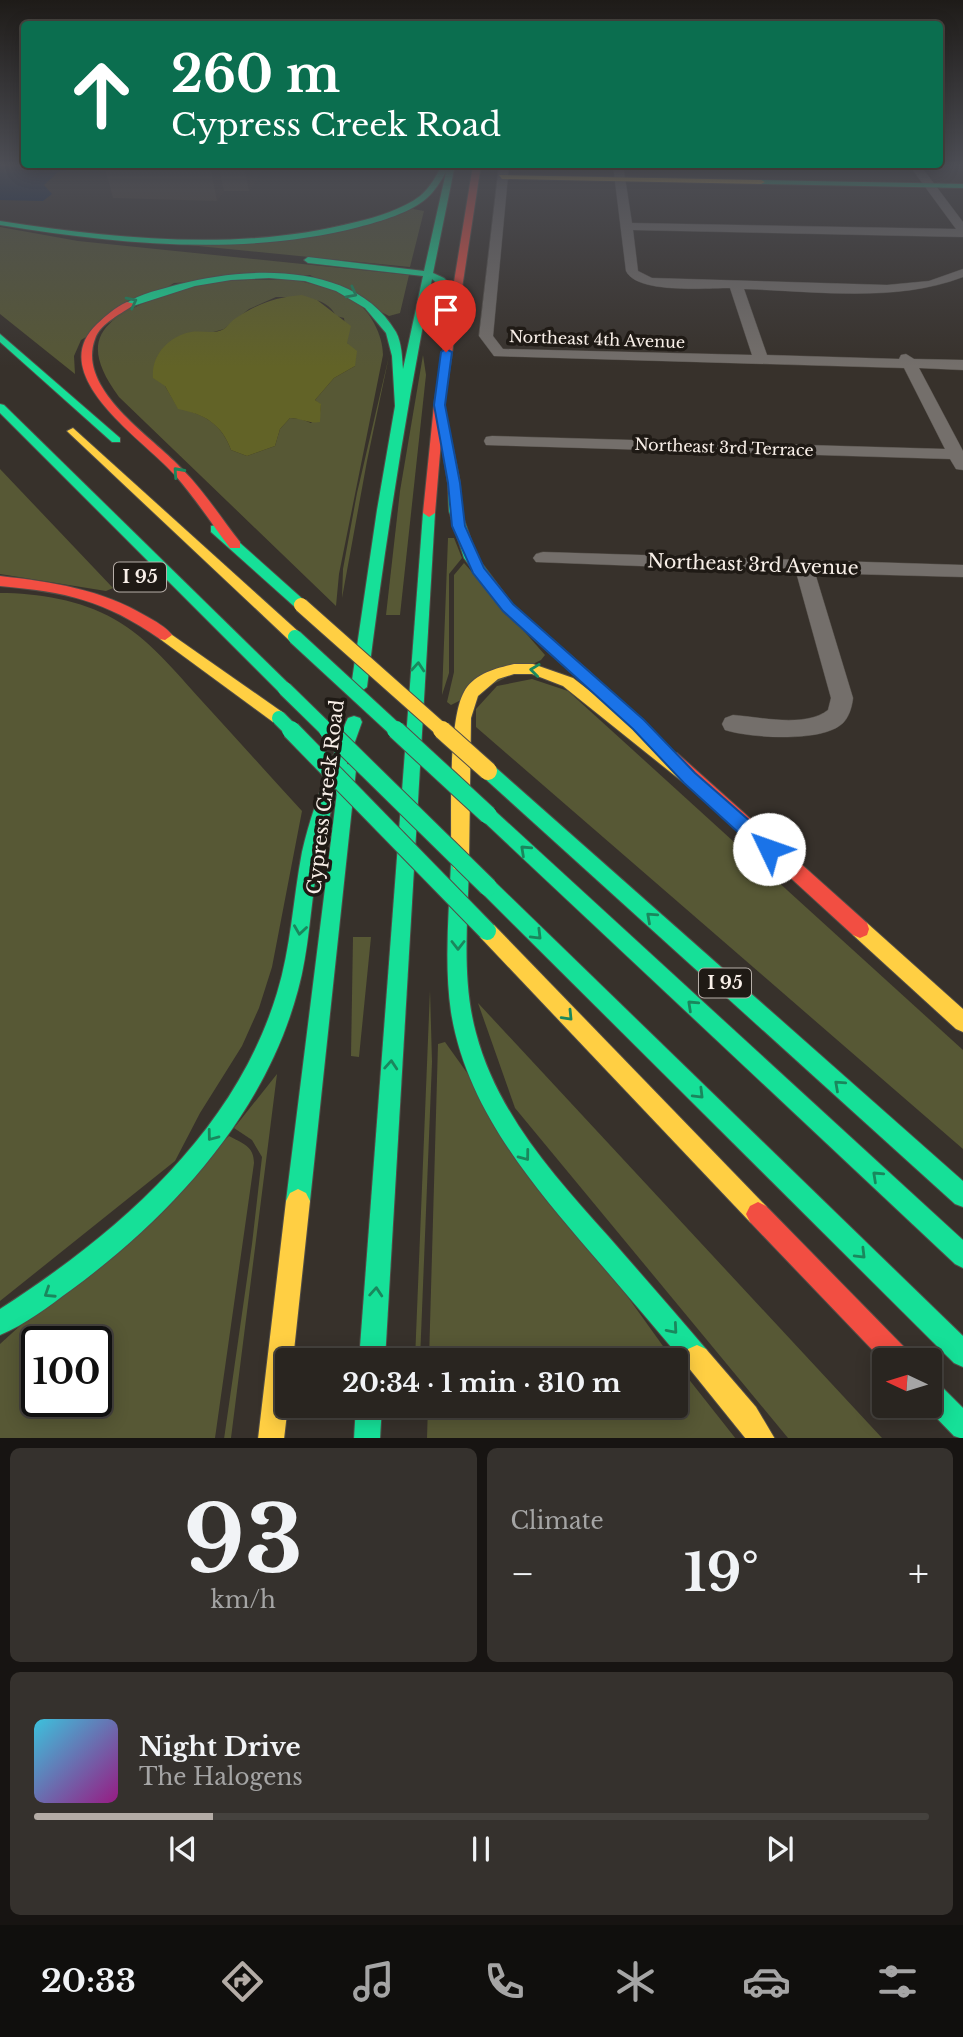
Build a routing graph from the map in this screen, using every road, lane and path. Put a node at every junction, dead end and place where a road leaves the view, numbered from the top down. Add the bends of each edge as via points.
1 (67, 232) edge
2 (322, 232) edge
3 (436, 232) edge
4 (466, 232) edge
5 (497, 232) edge
6 (628, 232) edge
7 (96, 236) junction
8 (262, 256) dead end
9 (290, 258) dead end
10 (963, 273) edge
11 (428, 274) junction
12 (737, 285) junction
13 (455, 294) junction
14 (0, 337) edge
15 (760, 358) junction
16 (963, 358) edge
17 (908, 361) junction
18 (963, 365) edge
19 (439, 405) junction
20 (0, 407) edge
21 (401, 407) junction
22 (61, 419) dead end
23 (492, 441) dead end
24 (133, 455) dead end
25 (960, 461) edge
26 (174, 491) dead end
27 (235, 545) junction
28 (543, 558) dead end
29 (803, 564) junction
30 (963, 571) edge
31 (0, 581) edge
32 (202, 640) dead end
33 (279, 719) junction
34 (354, 722) junction
35 (733, 724) dead end
36 (690, 778) junction
37 (963, 1022) edge
38 (963, 1196) edge
39 (963, 1256) edge
40 (0, 1323) edge
41 (373, 1348) edge
42 (887, 1348) edge
43 (963, 1354) edge
44 (942, 1405) edge
45 (368, 1418) edge
46 (963, 1427) edge
47 (271, 1438) edge
48 (366, 1438) edge
49 (762, 1438) edge

1 - 7 main road
2 - 7 main road via 228,240
3 - 11 main road, Cypress Creek Road
4 - 13 main road
5 - 15 street, Northeast 4th Avenue via 486,336 499,353
6 - 12 street via 632,271 641,279
7 - 8 main road
9 - 11 main road
10 - 12 street via 931,285 887,289
11 - 13 main road
11 - 21 main road, Cypress Creek Road
12 - 15 street
13 - 19 main road
14 - 24 main road
15 - 17 street, Northeast 4th Avenue
16 - 17 street, Northeast 4th Avenue
17 - 18 street, Northeast 4th Avenue
17 - 25 street
19 - 36 main road via 458,526 478,570 508,608 638,724
41 -> 19 main road
20 -> 43 main road, bridge
27 -> 21 main road via 180,474 110,404 86,369 84,351 103,321 147,295 205,279 273,274 328,283 364,299 390,325
21 - 34 main road, Cypress Creek Road
39 -> 22 main road, bridge
23 - 25 street, Northeast 3rd Terrace
26 - 27 main road, I 95
38 -> 27 main road, I 95, bridge
28 - 29 street, Northeast 3rd Avenue
29 - 30 street, Northeast 3rd Avenue
29 - 35 street via 842,698 841,708 834,718 810,727
31 - 33 main road via 68,588 133,612
32 - 33 main road
33 -> 42 main road, bridge
34 -> 40 main road via 312,848 292,978 246,1084 192,1162 132,1228 66,1282
34 - 47 main road, Cypress Creek Road
36 - 37 main road
36 -> 49 main road via 557,675 510,670 474,688 465,704 461,738 457,991 480,1082 507,1132
44 - 46 main road
45 - 48 main road

